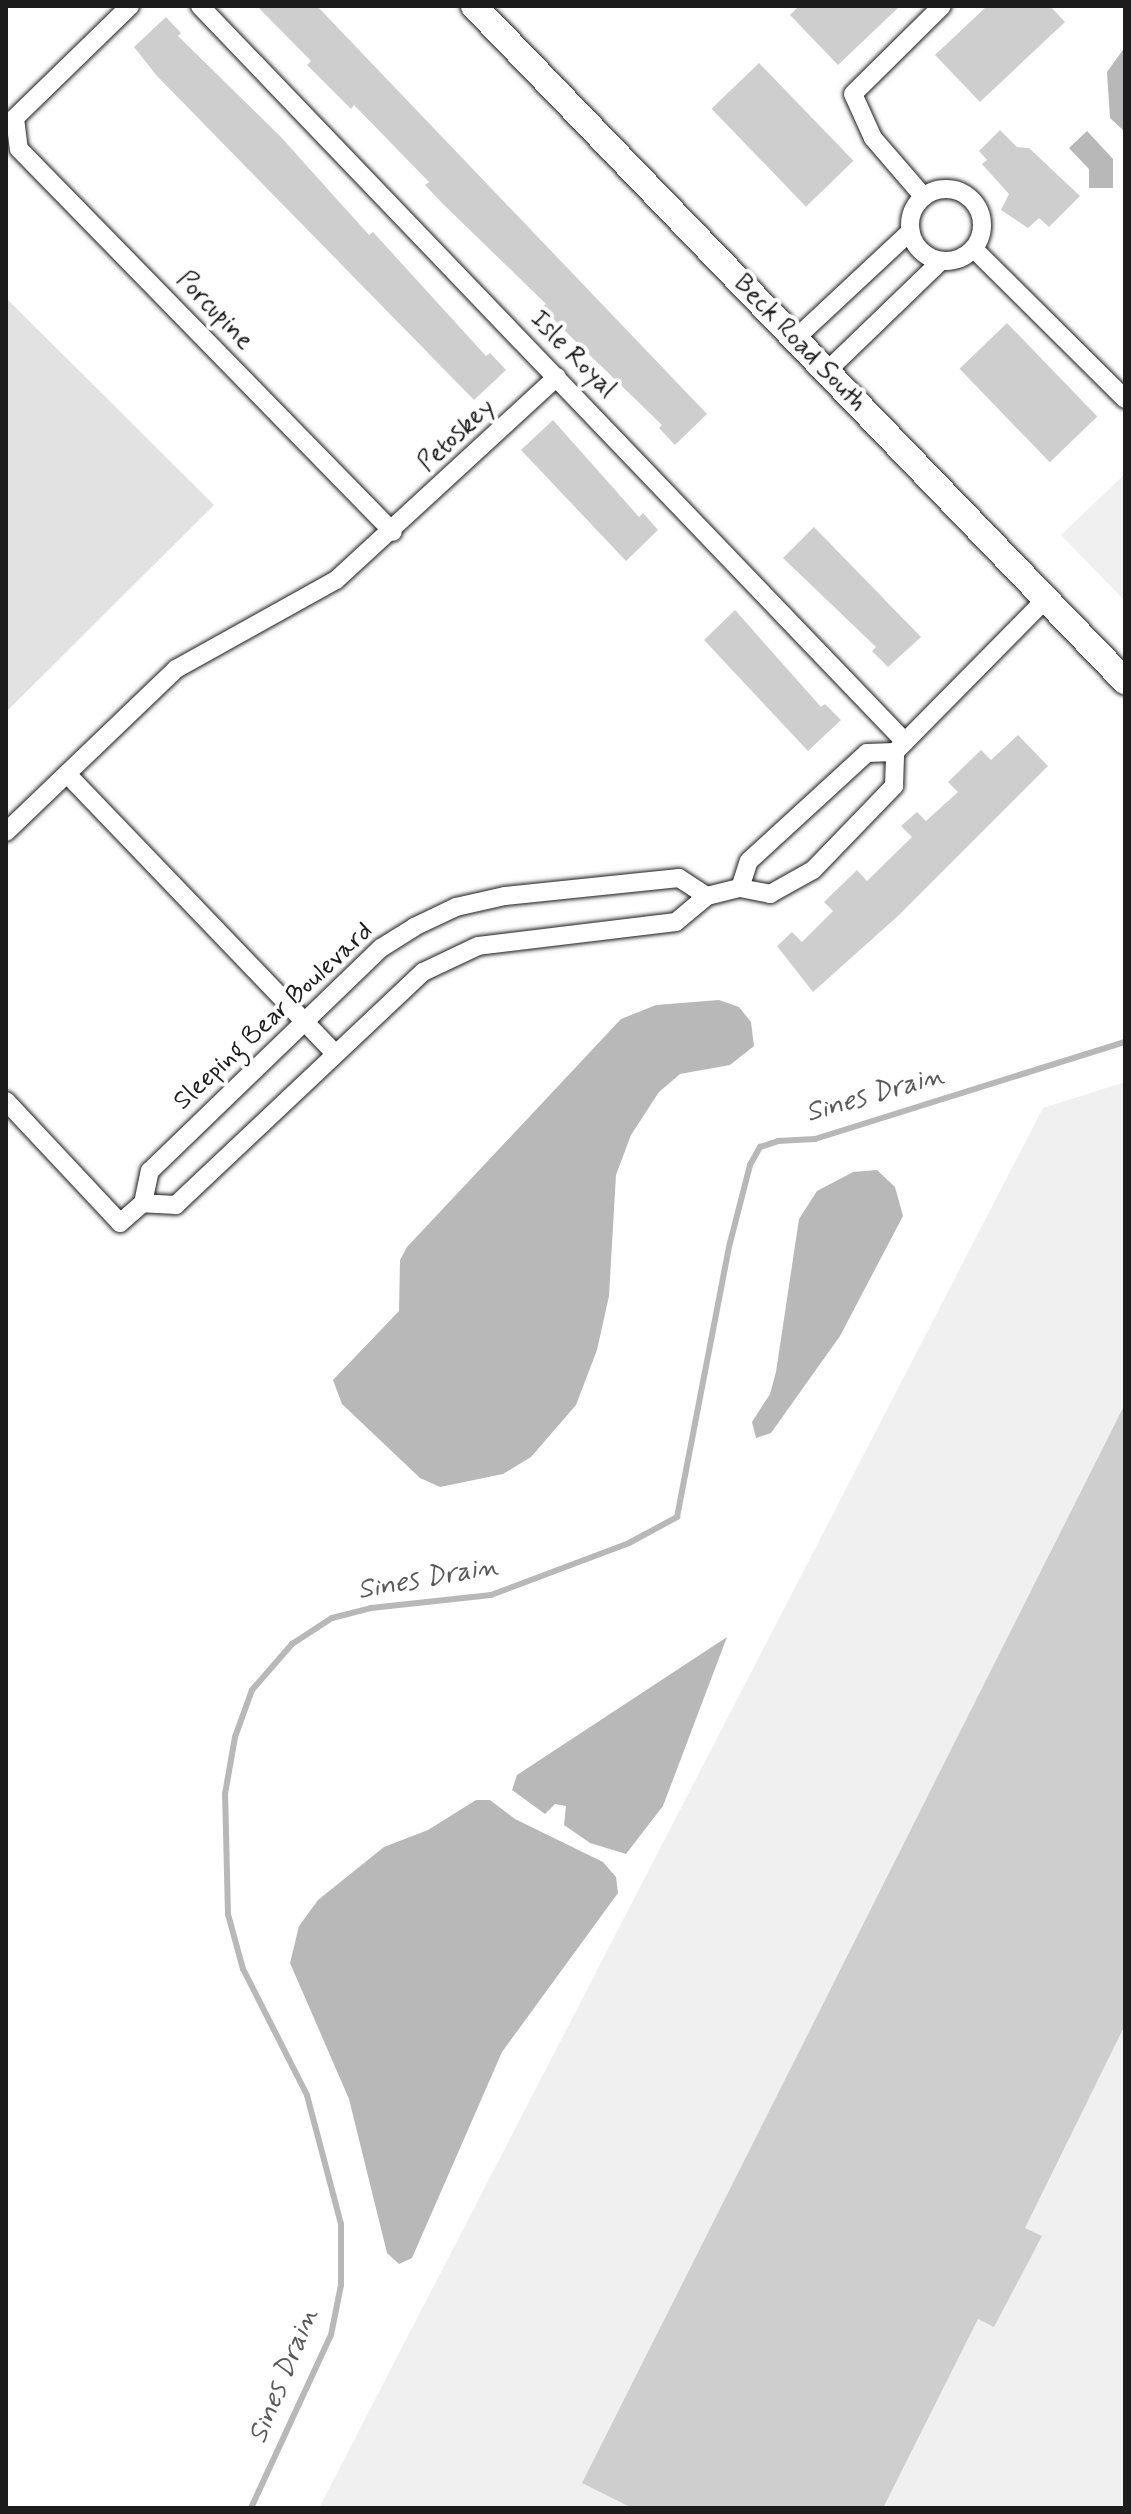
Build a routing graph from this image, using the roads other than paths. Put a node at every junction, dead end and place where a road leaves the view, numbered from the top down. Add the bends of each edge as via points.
1 (130, 6) edge
2 (200, 6) edge
3 (474, 6) edge
4 (942, 6) edge
5 (923, 196) junction
6 (911, 231) junction
7 (974, 249) junction
8 (941, 261) junction
9 (795, 339) junction
10 (826, 372) junction
11 (557, 377) junction
12 (1125, 399) edge
13 (393, 532) junction
14 (1046, 599) junction
15 (1125, 681) edge
16 (900, 747) junction
17 (67, 774) junction
18 (6, 832) edge
19 (740, 888) junction
20 (707, 896) junction
21 (305, 1021) junction
22 (335, 1053) junction
23 (6, 1101) edge
24 (143, 1203) junction

1 - 13 street, Porcupine via 15,118 19,149
2 - 11 street, Isle Royal
3 - 9 main road, Beck Road South
4 - 5 street via 853,94 873,138
5 - 6 street via 911,217
5 - 7 street via 949,189 967,197 980,217
6 - 8 street via 922,251
6 - 9 street
7 - 8 street via 964,257
7 - 12 street
8 - 10 street
9 - 10 main road, Beck Road South
10 - 14 main road, Beck Road South
11 - 13 street, Petoskey
11 - 16 street, Isle Royal
13 - 17 street, Petoskey via 296,605 176,669
14 - 15 main road, Beck Road South
14 - 16 street
16 - 19 street via 867,753 749,861
16 - 19 street via 894,786 813,870 770,894
17 - 18 street, Petoskey
17 - 21 street
19 - 20 street
20 - 21 street, Sleeping Bear Boulevard via 679,878 505,896 456,907 381,948
20 - 22 street via 676,922 478,946 449,957 423,972
21 - 22 street
21 - 24 street, Sleeping Bear Boulevard via 150,1171
22 - 24 street via 176,1205
23 - 24 street via 120,1223

